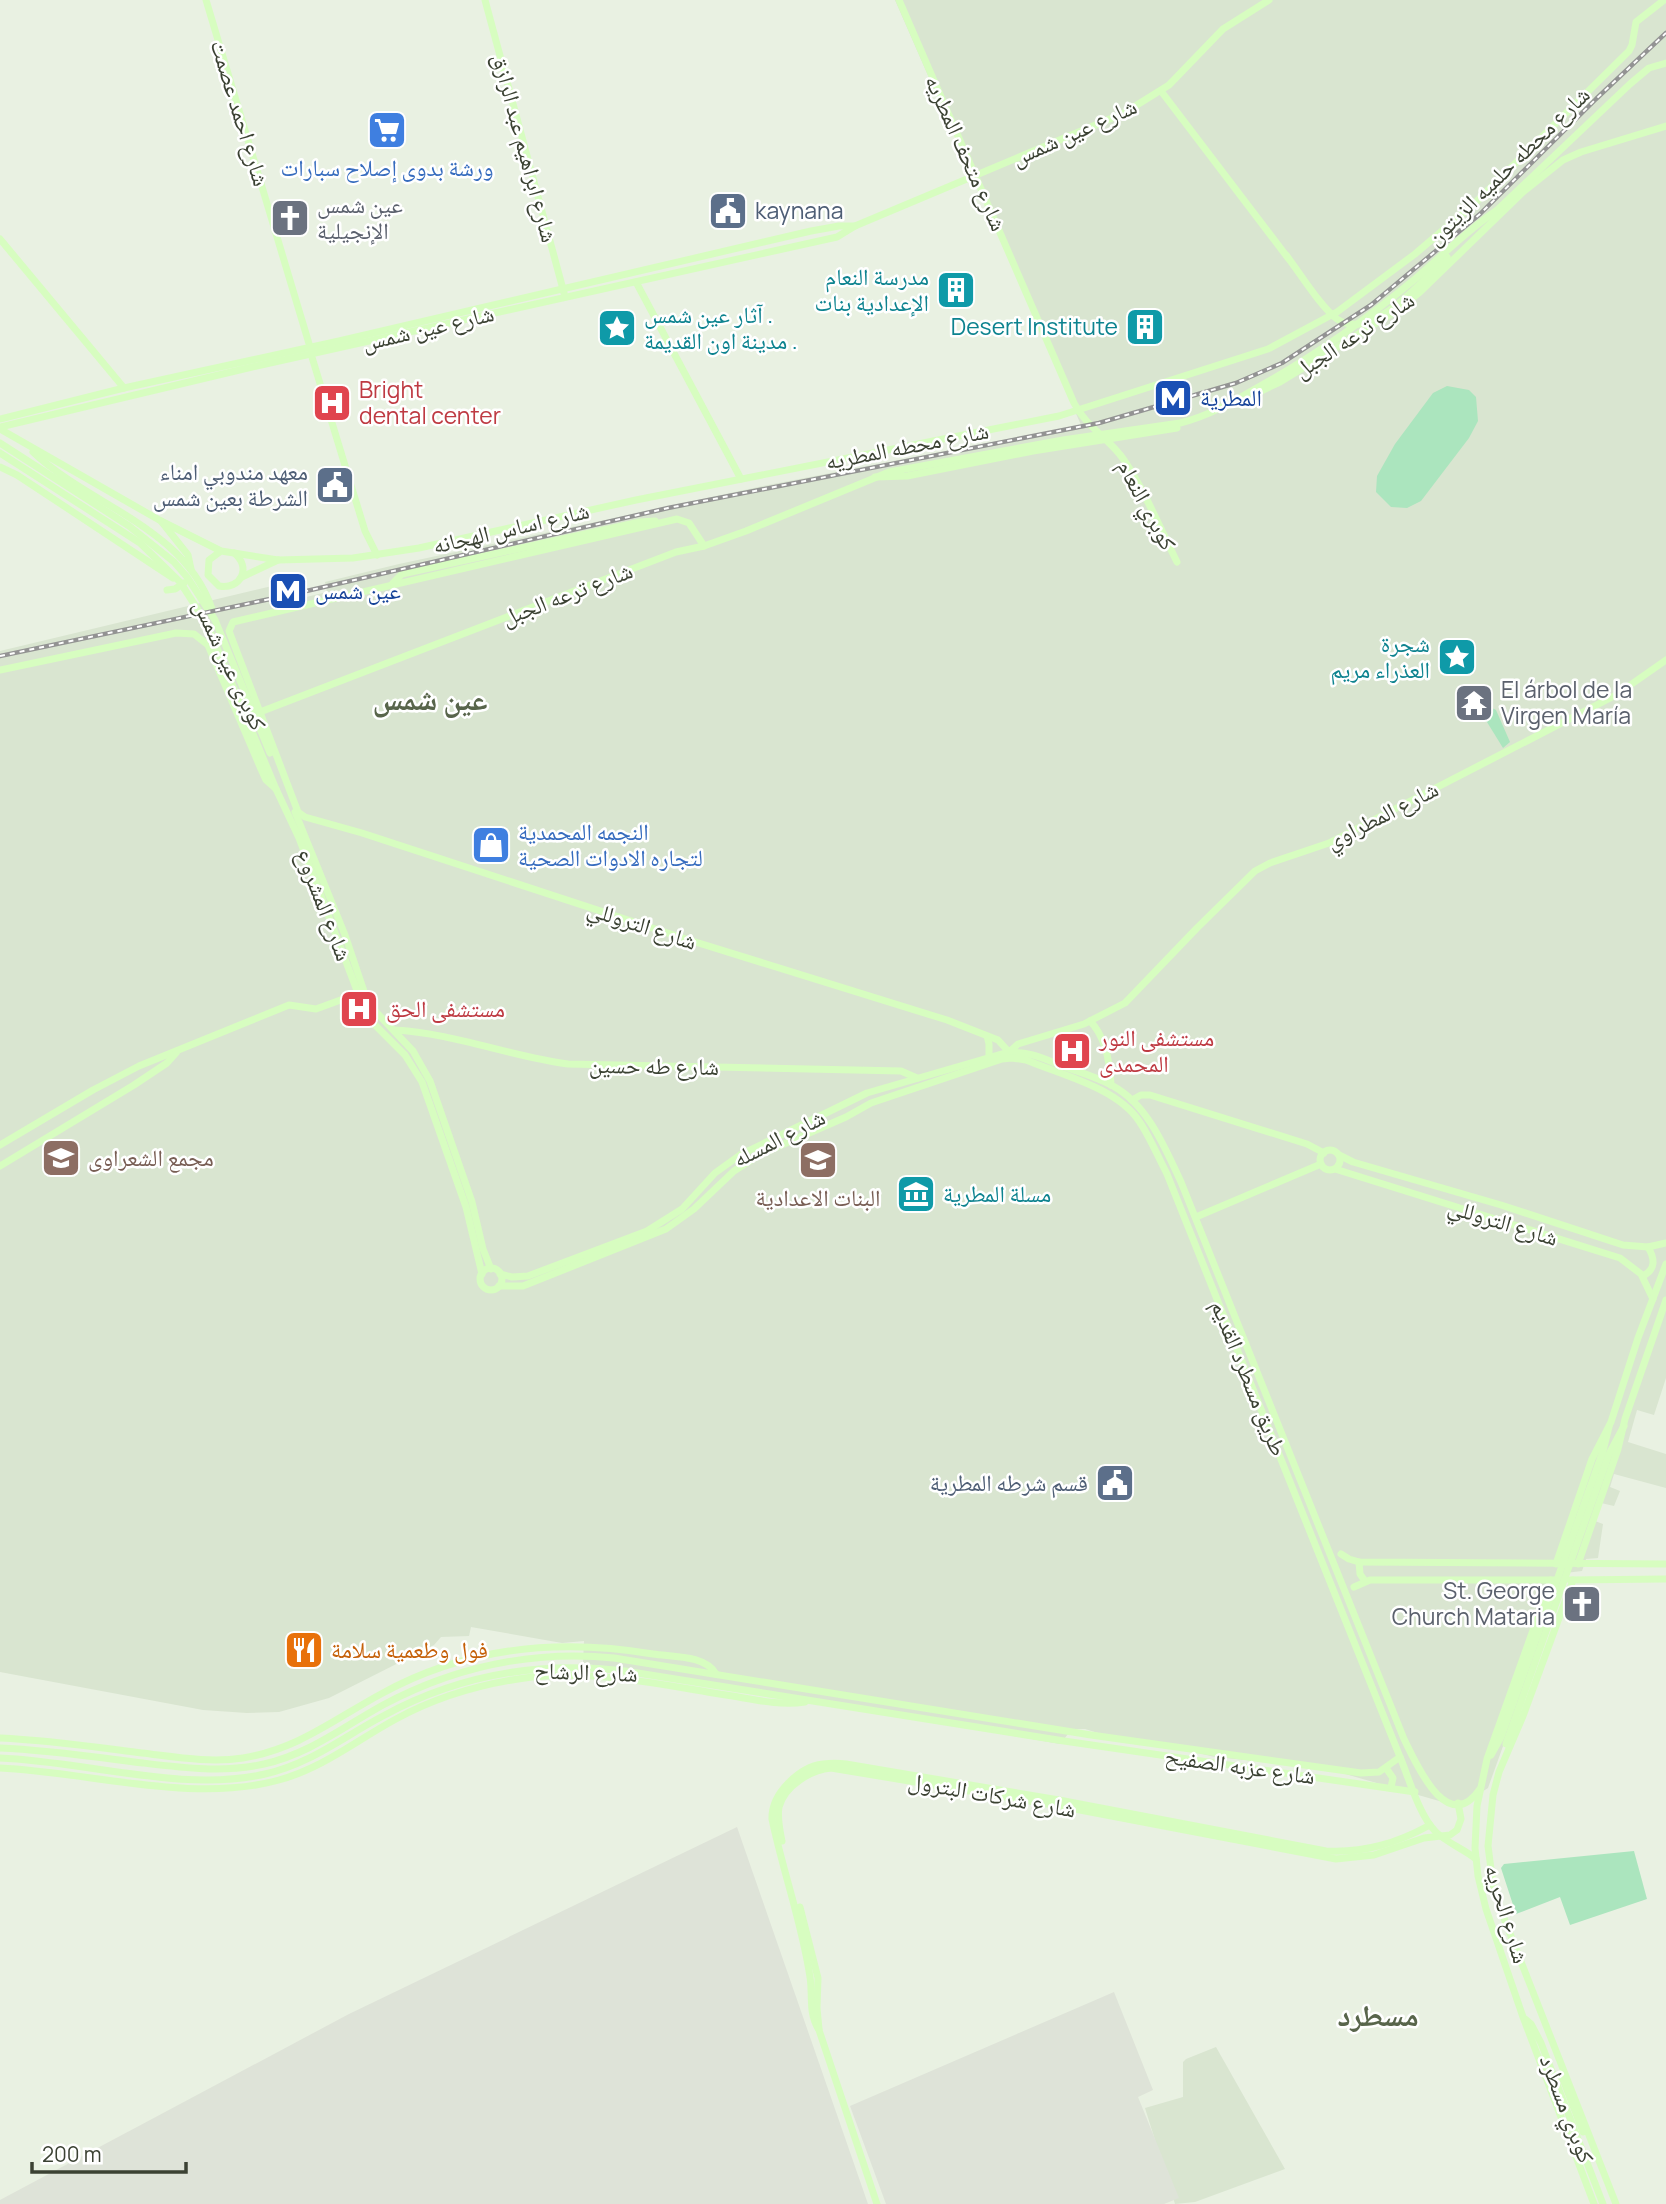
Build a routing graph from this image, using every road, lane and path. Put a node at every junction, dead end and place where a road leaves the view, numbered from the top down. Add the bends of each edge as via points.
1 (206, 0) edge
2 (485, 0) edge
3 (899, 0) edge
4 (1269, 0) edge
5 (1664, 0) edge
6 (1666, 63) edge
7 (1161, 91) junction
8 (1666, 126) edge
9 (1569, 141) junction
10 (1577, 154) junction
11 (975, 175) junction
12 (1496, 211) junction
13 (855, 226) junction
14 (0, 239) edge
15 (1286, 255) junction
16 (636, 282) junction
17 (564, 293) junction
18 (1033, 306) joint
19 (1330, 316) junction
20 (1268, 349) joint
21 (311, 351) junction
22 (124, 388) junction
23 (0, 419) edge
24 (0, 428) edge
25 (15, 438) junction
26 (0, 442) edge
27 (25, 443) junction
28 (0, 453) edge
29 (0, 467) edge
30 (874, 477) junction
31 (741, 479) junction
32 (161, 521) junction
33 (704, 546) junction
34 (221, 551) junction
35 (234, 553) junction
36 (377, 555) junction
37 (278, 560) junction
38 (1177, 562) dead end
39 (242, 577) junction
40 (180, 582) junction
41 (167, 590) dead end
42 (215, 620) junction
43 (1666, 660) edge
44 (0, 670) edge
45 (260, 712) junction
46 (276, 789) junction
47 (297, 813) junction
48 (357, 994) junction
49 (1090, 1021) junction
50 (393, 1030) junction
51 (987, 1036) junction
52 (178, 1052) junction
53 (1009, 1052) junction
54 (989, 1057) junction
55 (917, 1078) junction
56 (1111, 1085) junction
57 (903, 1092) joint
58 (1132, 1100) junction
59 (0, 1145) edge
60 (1324, 1153) junction
61 (1339, 1155) junction
62 (1321, 1164) junction
63 (0, 1166) edge
64 (1335, 1169) junction
65 (708, 1180) junction
66 (716, 1187) junction
67 (700, 1190) junction
68 (708, 1196) junction
69 (1196, 1217) junction
70 (1666, 1242) edge
71 (1648, 1247) junction
72 (1666, 1264) edge
73 (491, 1269) junction
74 (482, 1273) junction
75 (500, 1274) junction
76 (1643, 1276) junction
77 (499, 1286) junction
78 (1653, 1299) junction
79 (1666, 1300) edge
80 (1609, 1427) junction
81 (1575, 1551) junction
82 (1561, 1552) junction
83 (1341, 1553) dead end
84 (1359, 1562) junction
85 (1556, 1564) junction
86 (1578, 1564) junction
87 (1666, 1564) edge
88 (1666, 1579) edge
89 (1551, 1580) junction
90 (1573, 1580) junction
91 (1366, 1581) junction
92 (1354, 1587) dead end
93 (1554, 1602) junction
94 (716, 1674) junction
95 (813, 1701) junction
96 (1061, 1730) joint
97 (0, 1738) edge
98 (1064, 1741) joint
99 (0, 1748) edge
100 (133, 1752) junction
101 (1400, 1757) junction
102 (0, 1758) edge
103 (131, 1761) junction
104 (0, 1768) edge
105 (1386, 1768) junction
106 (130, 1773) junction
107 (129, 1782) junction
108 (1391, 1787) junction
109 (1480, 1789) junction
110 (1415, 1792) junction
111 (1458, 1803) junction
112 (1430, 1825) junction
113 (1418, 1836) junction
114 (1443, 1837) junction
115 (1476, 1859) junction
116 (1523, 2017) junction
117 (1549, 2033) junction
118 (1551, 2057) junction
119 (877, 2204) edge
120 (1594, 2204) edge
121 (1603, 2204) edge
122 (1614, 2204) edge

1 - 21 main road, شارع احمد عصمت
2 - 17 main road, شارع ابراهيم عبد الرازق
3 - 11 main road, شارع متحف المطريه
4 - 7 main road, شارع عين شمس via 1223,29
5 - 19 main road, شارع محطه حلميه الزيتون via 1636,22 1629,51 1476,202
6 - 9 main road, شارع محطه حلميه الزيتون via 1649,68
7 - 11 main road, شارع عين شمس via 1116,117
7 - 15 main road
8 - 10 main road, شارع ترعه الجبل
9 - 10 main road
9 - 12 main road, شارع محطه حلميه الزيتون
10 - 30 main road, شارع ترعه الجبل via 1537,181 1396,311 1254,397 1180,427 900,477
11 - 13 main road, شارع عين شمس
11 - 18 main road, شارع متحف المطريه
12 - 15 main road, شارع محطه حلميه الزيتون via 1398,303 1372,320 1354,325 1331,314
12 - 30 main road, شارع ترعه الجبل via 1338,338 1206,414 1180,423
13 - 16 main road, شارع عين شمس via 837,237
13 - 17 main road, شارع عين شمس via 811,231
14 - 22 main road
15 - 19 main road
16 - 17 main road, شارع عين شمس
16 - 31 main road
17 - 21 main road, شارع عين شمس
18 - 38 main road, كوبري النعام via 1079,412 1118,452
19 - 20 main road, شارع محطه حلميه الزيتون
20 - 31 main road, شارع محطه المطريه via 1073,412
21 - 22 main road, شارع عين شمس
21 - 24 main road, شارع عين شمس
21 - 36 main road, شارع احمد عصمت via 365,531
22 - 23 main road, شارع عين شمس
24 - 25 main road
25 - 26 main road
25 - 27 main road
26 - 42 main road, كوبرى عين شمس via 160,549 187,577
27 - 32 main road
27 - 42 main road via 47,464 180,556 201,583
28 - 40 main road, كوبرى عين شمس via 125,533
29 - 40 main road
30 - 33 main road, شارع ترعه الجبل
31 - 36 main road, شارع اساس الهجانه
32 - 34 main road
32 - 41 main road via 191,563 186,582
33 - 45 main road, شارع ترعه الجبل via 676,552
33 - 45 main road, شارع المشروع via 692,526 677,519 233,622 229,631
34 - 35 main road
34 - 39 main road via 208,564 212,582 230,587
35 - 37 main road, شارع اساس الهجانه
35 - 39 main road via 242,562
36 - 37 main road, شارع اساس الهجانه
37 - 39 main road, شارع اساس الهجانه
40 - 46 main road, كوبرى عين شمس via 207,624
42 - 47 main road, كوبرى عين شمس
43 - 49 main road, شارع المطراوي via 1616,695 1329,843 1255,871 1125,1003
44 - 46 main road, شارع المشروع via 176,633 194,634 208,645 266,780
45 - 47 main road, شارع المشروع
46 - 48 main road, شارع المشروع via 311,867
47 - 50 main road, شارع المشروع via 368,1000
47 - 51 main road, شارع التروللي
48 - 52 main road via 316,1009 289,1005
48 - 74 main road, شارع المشروع via 369,1017 405,1055 422,1082 466,1207
49 - 53 main road via 1018,1044
49 - 56 main road via 1102,1038
50 - 55 main road, شارع طه حسين via 568,1065 901,1071
50 - 73 main road, شارع المشروع via 417,1057 430,1081
51 - 53 main road, شارع التروللي
51 - 54 main road
52 - 59 main road via 93,1090
52 - 63 main road via 134,1085
53 - 54 main road, طريق مسطرد القديم
53 - 56 main road, طريق مسطرد القديم via 1032,1054
54 - 55 main road, طريق مسطرد القديم
55 - 65 main road, شارع المسله via 867,1093 754,1147
56 - 58 main road, طريق مسطرد القديم
57 - 66 main road, شارع المسله via 871,1102 759,1155
57 - 101 main road, طريق مسطرد القديم via 1017,1058 1108,1093 1140,1122 1177,1200
58 - 60 main road via 1150,1095 1185,1104
58 - 69 main road, طريق مسطرد القديم via 1160,1140
60 - 61 main road
60 - 62 main road
61 - 64 main road
61 - 71 main road, شارع التروللي via 1614,1243
62 - 64 main road
62 - 69 main road
64 - 76 main road, شارع التروللي via 1619,1258
65 - 66 main road
65 - 67 main road, شارع المسله
66 - 68 main road, شارع المسله
67 - 68 main road
67 - 75 main road, شارع المسله via 673,1215 639,1234 528,1276
68 - 77 main road, شارع المسله via 677,1223 642,1240 523,1286
69 - 111 main road, طريق مسطرد القديم via 1391,1712 1434,1793
70 - 71 main road, شارع التروللي
71 - 76 main road via 1653,1263
72 - 78 main road
73 - 74 main road
73 - 75 main road
74 - 77 main road via 480,1282 485,1289
75 - 77 main road
76 - 78 main road
78 - 80 main road
79 - 81 main road
80 - 81 main road
80 - 82 main road via 1592,1459
81 - 82 main road via 1576,1560 1569,1561
81 - 86 main road
81 - 93 main road
82 - 85 main road
83 - 84 main road
84 - 85 main road
84 - 91 main road
85 - 86 main road
86 - 87 main road
88 - 90 main road
89 - 90 main road
89 - 91 main road
89 - 93 main road
90 - 93 main road
91 - 92 main road
93 - 109 main road, شارع الحريه via 1499,1743 1487,1759
93 - 117 main road, شارع الحريه via 1505,1747 1489,1820 1491,1871 1500,1908
94 - 96 main road, شارع الرشاح
94 - 100 main road via 701,1661 622,1649 522,1648 474,1657 418,1676 313,1735 264,1754 204,1760
94 - 103 main road, شارع الرشاح via 599,1657 523,1659 425,1685 316,1745 273,1762 212,1770
95 - 98 main road, شارع الرشاح
95 - 106 main road, شارع الرشاح via 612,1670 532,1669 476,1679 428,1695 322,1753 274,1772 212,1780
95 - 107 main road via 774,1702 600,1676 534,1677 442,1698 398,1718 327,1761 277,1781 213,1790
96 - 105 main road, شارع عزبه الصفيح via 1361,1773
97 - 100 main road
98 - 108 main road, شارع عزبه الصفيح
99 - 103 main road, شارع الرشاح
100 - 103 main road
101 - 105 main road
101 - 110 main road, طريق مسطرد القديم
102 - 106 main road, شارع الرشاح
104 - 107 main road
105 - 108 main road via 1393,1778
106 - 107 main road
108 - 110 main road, شارع عزبه الصفيح
109 - 111 main road via 1471,1799
109 - 115 main road, شارع الحريه
110 - 112 main road, طريق مسطرد القديم
111 - 114 main road via 1459,1826
112 - 113 main road, شارع شركات البترول
112 - 114 main road, طريق مسطرد القديم
113 - 114 main road, شارع شركات البترول
113 - 119 main road, شارع شركات البترول via 1339,1852 837,1763 805,1771 773,1805 772,1819 805,1946 811,2012
114 - 115 main road, طريق مسطرد القديم
115 - 116 main road, شارع الحريه via 1483,1900
116 - 118 main road, كوبري مسطرد
116 - 120 main road, شارع الحريه
117 - 118 main road, كوبري مسطرد
117 - 122 main road, شارع الحريه
118 - 121 main road, كوبري مسطرد
118 - 122 main road, كوبري مسطرد

